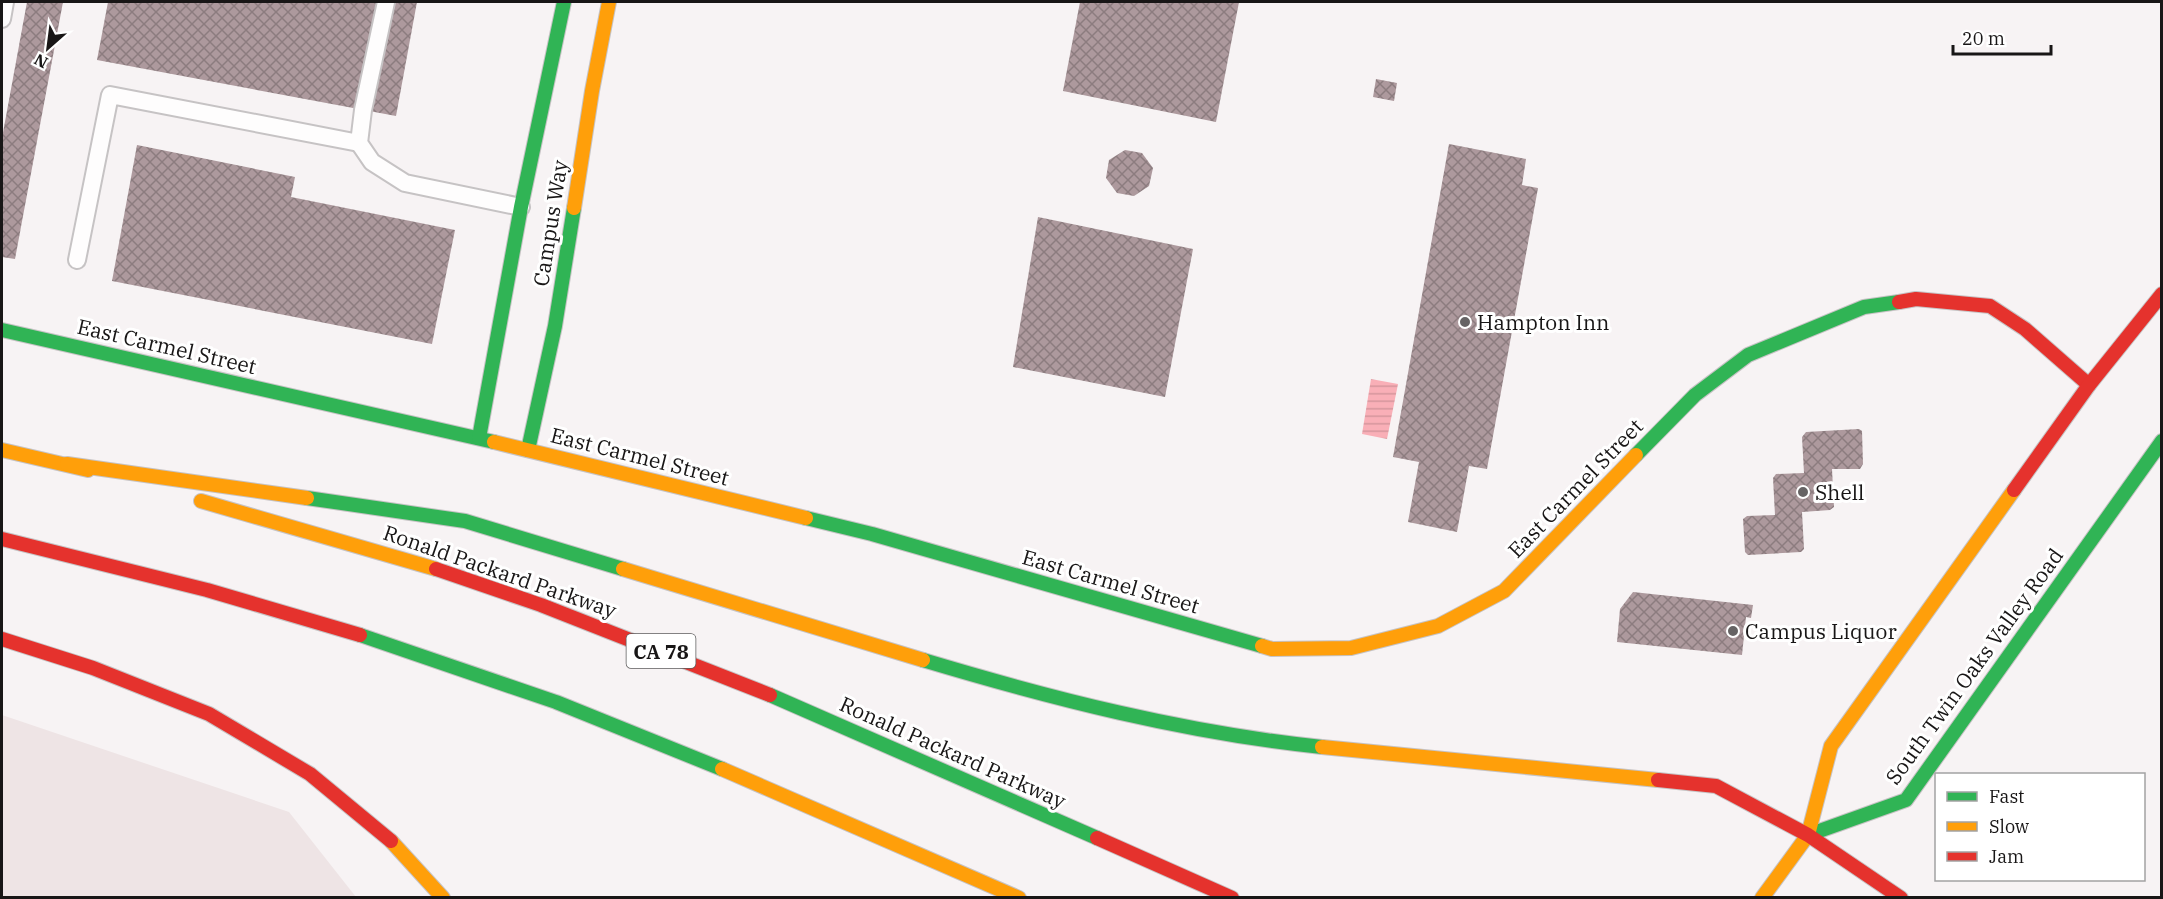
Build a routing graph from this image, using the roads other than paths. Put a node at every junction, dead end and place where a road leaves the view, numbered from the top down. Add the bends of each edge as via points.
1 (5, 2) edge
2 (386, 2) edge
3 (564, 2) edge
4 (609, 2) edge
5 (2, 19) edge
6 (359, 143) junction
7 (521, 207) junction
8 (77, 260) dead end
9 (2162, 294) edge
10 (2, 330) edge
11 (2089, 385) junction
12 (479, 438) junction
13 (2162, 441) edge
14 (2, 450) edge
15 (528, 450) junction
16 (67, 464) junction
17 (169, 492) dead end
18 (191, 498) dead end
19 (2, 539) edge
20 (2, 639) edge
21 (1808, 835) junction
22 (443, 897) edge
23 (1019, 897) edge
24 (1232, 897) edge
25 (1762, 897) edge
26 (1901, 897) edge

1 - 5 lane
2 - 6 lane
3 - 7 main road, Campus Way
4 - 15 main road, Campus Way via 555,326
6 - 7 lane via 372,162 405,183
6 - 8 lane via 110,95
7 - 12 main road, Campus Way
9 - 11 main road
10 - 12 main road, East Carmel Street
11 - 15 main road, East Carmel Street via 2025,330 1990,306 1916,299 1864,307 1748,355 1695,395 1504,591 1438,626 1351,648 1272,649 872,534
11 - 21 main road via 1831,746
12 - 15 main road, East Carmel Street
13 - 21 main road, South Twin Oaks Valley Road via 1906,800
14 - 16 main road
16 - 17 main road
16 - 21 main road via 465,521 962,672 1128,716 1272,742 1716,786
18 - 24 main road, Ronald Packard Parkway / CA 78 via 383,551 540,604 823,718
19 - 23 main road via 212,590 346,630 545,698 749,779
20 - 22 main road via 93,668 208,714 310,774 393,842
21 - 25 main road
21 - 26 main road

